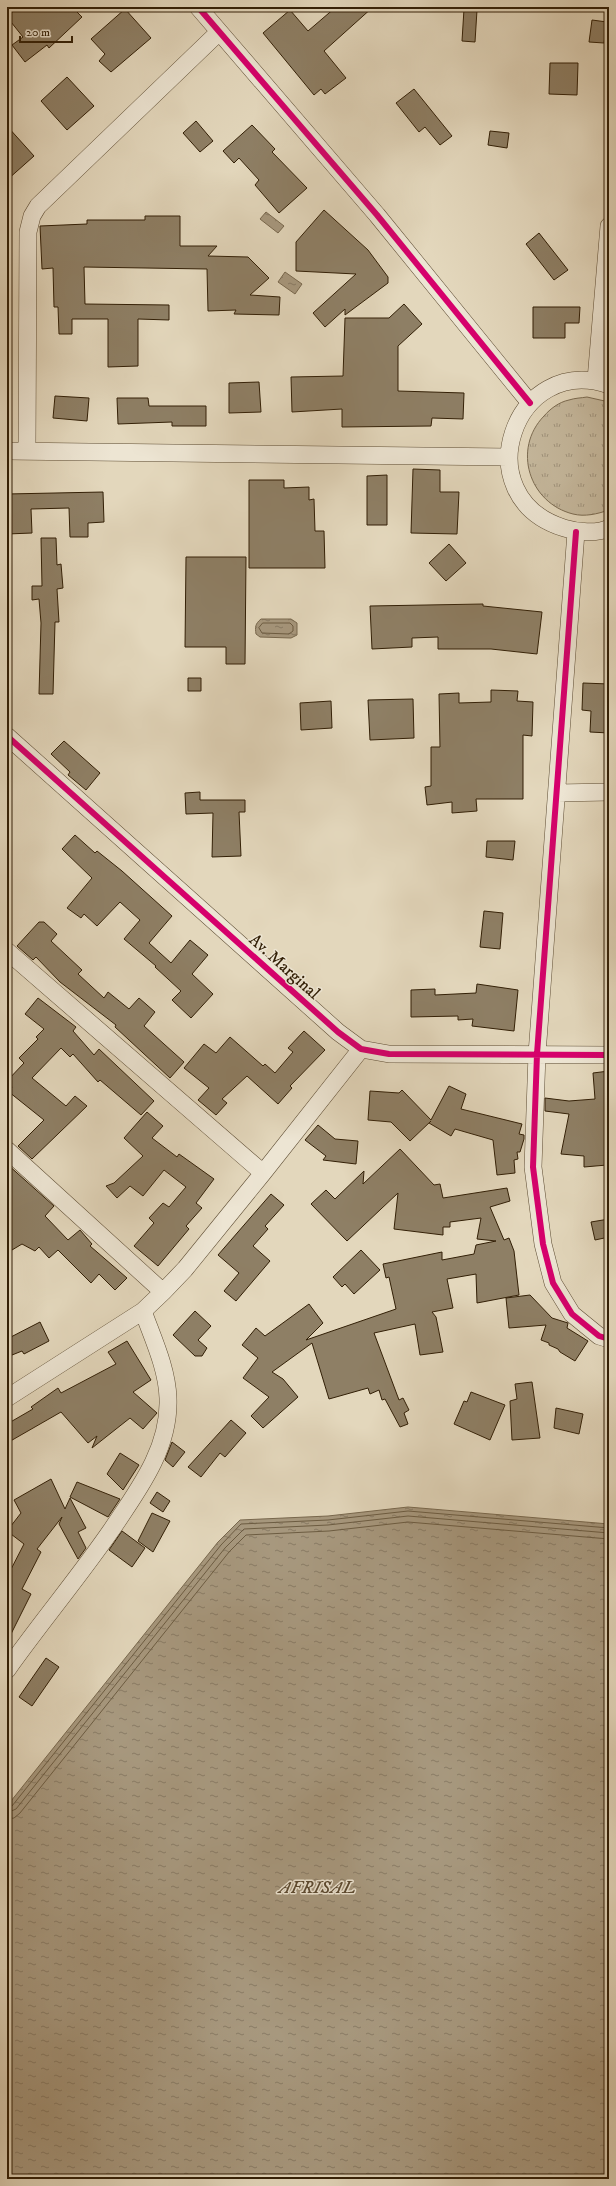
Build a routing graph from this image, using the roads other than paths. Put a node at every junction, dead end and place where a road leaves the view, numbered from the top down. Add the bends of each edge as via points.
1 (198, 7) edge
2 (219, 32) junction
3 (609, 226) edge
4 (602, 382) edge
5 (530, 402) junction
6 (7, 451) edge
7 (27, 451) junction
8 (508, 457) junction
9 (609, 528) edge
10 (576, 532) junction
11 (7, 736) edge
12 (609, 792) edge
13 (557, 793) junction
14 (7, 951) edge
15 (360, 1049) junction
16 (537, 1054) junction
17 (609, 1055) edge
18 (7, 1150) edge
19 (263, 1173) junction
20 (163, 1292) junction
21 (143, 1311) junction
22 (609, 1339) edge
23 (7, 1398) edge
24 (7, 1670) edge

1 - 2 street
2 - 5 street via 377,215
2 - 7 street via 38,206 32,216 28,232
3 - 4 street
4 - 5 street via 572,380 549,388
5 - 8 street via 510,437
6 - 7 street
7 - 8 street
8 - 10 street via 513,484 528,507 550,524
9 - 10 street
10 - 13 street
11 - 15 street, Av. Marginal
12 - 13 street
13 - 16 street
14 - 19 street
15 - 16 street, Av. Marginal via 389,1054
15 - 19 street
16 - 17 street, Av. Marginal
16 - 22 street via 533,1167 544,1250 552,1283 572,1314 599,1336
18 - 20 street
19 - 20 street via 185,1269
20 - 21 street
21 - 23 street
21 - 24 street via 163,1365 168,1398 164,1434 156,1457 143,1483 96,1551

